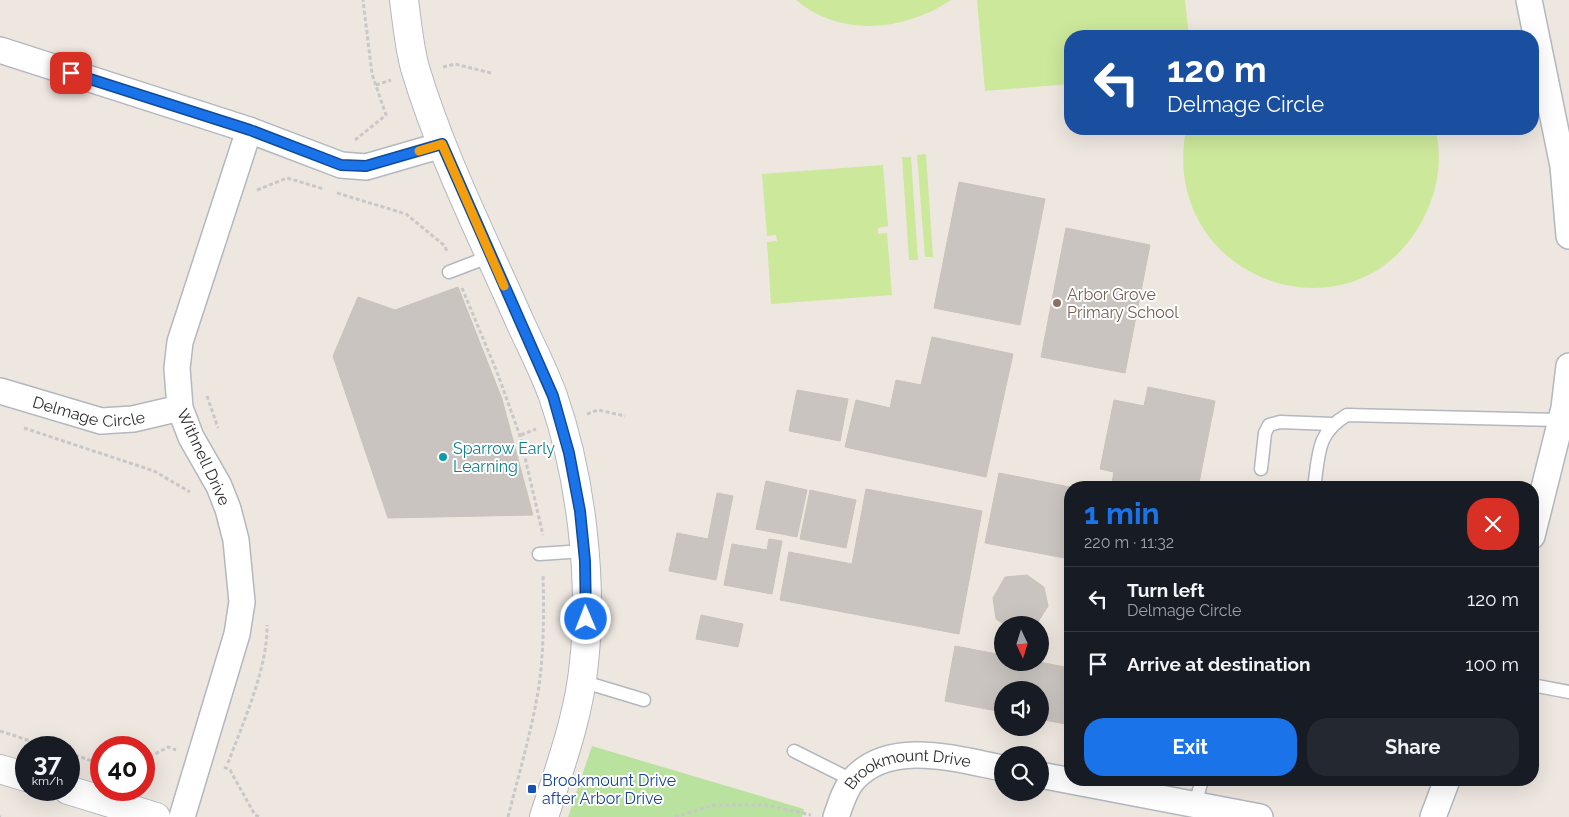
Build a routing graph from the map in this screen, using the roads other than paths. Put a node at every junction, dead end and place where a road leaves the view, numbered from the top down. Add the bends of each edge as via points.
1 (404, 0) edge
2 (1529, 0) edge
3 (1536, 30) edge
4 (1539, 45) edge
5 (0, 50) edge
6 (250, 130) junction
7 (442, 144) junction
8 (1566, 165) edge
9 (1569, 236) edge
10 (491, 256) junction
11 (452, 271) road end
12 (1569, 366) edge
13 (0, 391) edge
14 (180, 408) junction
15 (1561, 420) junction
16 (1332, 424) junction
17 (1261, 469) dead end
18 (1315, 481) edge
19 (1539, 508) edge
20 (589, 546) junction
21 (541, 554) road end
22 (581, 681) junction
23 (1539, 686) edge
24 (1569, 692) edge
25 (644, 700) dead end
26 (794, 751) dead end
27 (994, 766) edge
28 (0, 769) edge
29 (15, 774) edge
30 (1049, 777) edge
31 (852, 780) junction
32 (1064, 780) edge
33 (1098, 786) edge
34 (1200, 786) edge
35 (1445, 786) edge
36 (80, 794) edge
37 (1194, 804) junction
38 (824, 816) edge
39 (156, 817) edge
40 (182, 817) edge
41 (544, 817) edge
42 (1260, 817) edge
43 (1433, 817) edge

1 - 7 street via 414,66
2 - 3 street
4 - 8 street
5 - 6 street
6 - 7 street via 341,165 366,166
6 - 14 street, Withnell Drive via 180,342 177,368
7 - 10 street
8 - 9 street
10 - 11 lane
10 - 20 street via 553,396
12 - 15 street
13 - 14 street, Delmage Circle via 101,421 133,419
14 - 40 street, Withnell Drive via 191,437 222,493 236,540 242,602 237,634
15 - 16 lane via 1347,415
15 - 19 street
16 - 17 lane via 1280,422 1268,425
16 - 18 lane via 1322,440
20 - 21 lane
20 - 22 street
22 - 25 lane
22 - 41 street via 566,747
23 - 24 lane
26 - 31 lane
27 - 31 street, Brookmount Drive via 944,757 906,756 876,761
28 - 29 street
30 - 32 street
31 - 38 street, Brookmount Drive
33 - 37 street
34 - 37 lane
35 - 43 street
36 - 39 street
37 - 42 street

